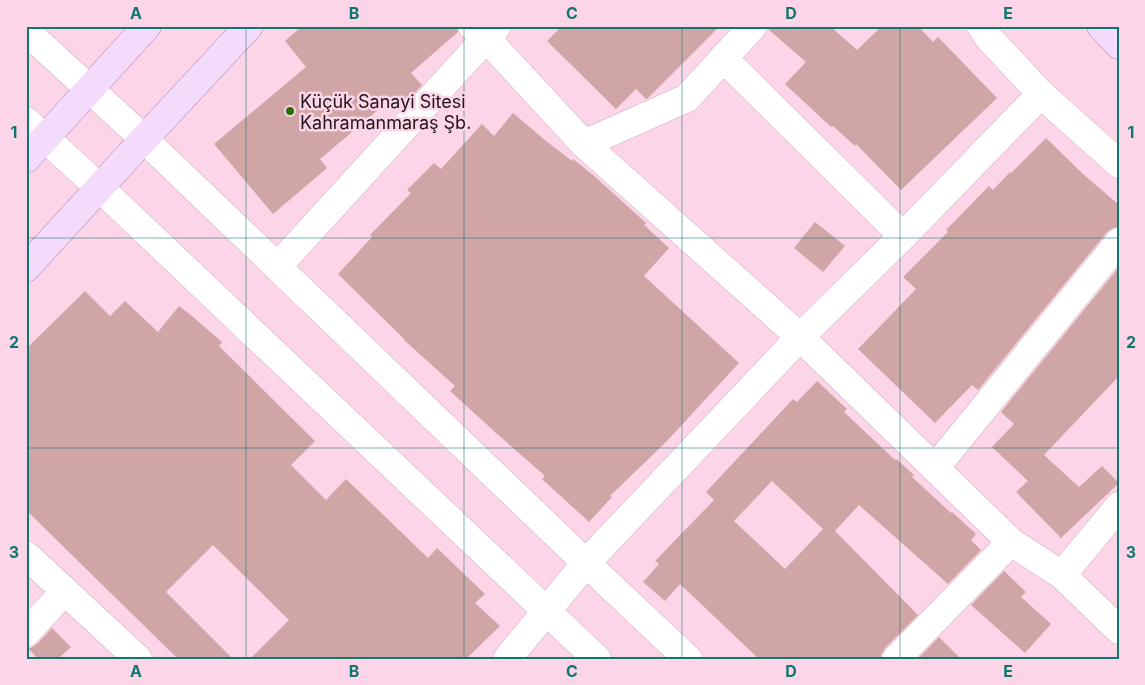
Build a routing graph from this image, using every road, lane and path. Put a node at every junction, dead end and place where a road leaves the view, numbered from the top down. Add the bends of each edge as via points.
1 (147, 26) edge
2 (249, 26) edge
3 (753, 26) edge
4 (981, 26) edge
5 (1101, 26) edge
6 (485, 30) edge
7 (26, 31) edge
8 (1119, 45) edge
9 (723, 58) junction
10 (89, 89) junction
11 (1041, 94) junction
12 (35, 130) edge
13 (144, 139) junction
14 (584, 144) junction
15 (26, 159) edge
16 (1119, 164) edge
17 (100, 188) junction
18 (903, 236) junction
19 (1119, 242) edge
20 (277, 267) junction
21 (26, 268) edge
22 (800, 337) junction
23 (935, 468) junction
24 (1119, 506) edge
25 (1011, 542) junction
26 (26, 555) edge
27 (586, 563) junction
28 (1062, 575) junction
29 (65, 591) junction
30 (546, 611) junction
31 (1119, 630) edge
32 (26, 633) edge
33 (138, 659) edge
34 (507, 659) edge
35 (597, 659) edge
36 (688, 659) edge
37 (896, 659) edge

1 - 10 main road
2 - 13 main road
3 - 9 street
4 - 11 street
5 - 8 main road
6 - 14 street
6 - 20 street
7 - 10 street
9 - 14 street via 687,98
9 - 18 street
10 - 12 main road
10 - 13 street
11 - 16 street
11 - 18 street
12 - 15 main road
12 - 17 street
13 - 17 main road
13 - 20 street
14 - 22 street
17 - 21 main road
17 - 30 street
18 - 22 street
19 - 23 street
20 - 27 street
22 - 23 street
22 - 27 street
23 - 25 street
24 - 28 street
25 - 28 street
25 - 37 street
26 - 29 street
27 - 30 street
27 - 36 street
28 - 31 street
29 - 32 street
29 - 33 street
30 - 34 street
30 - 35 street

